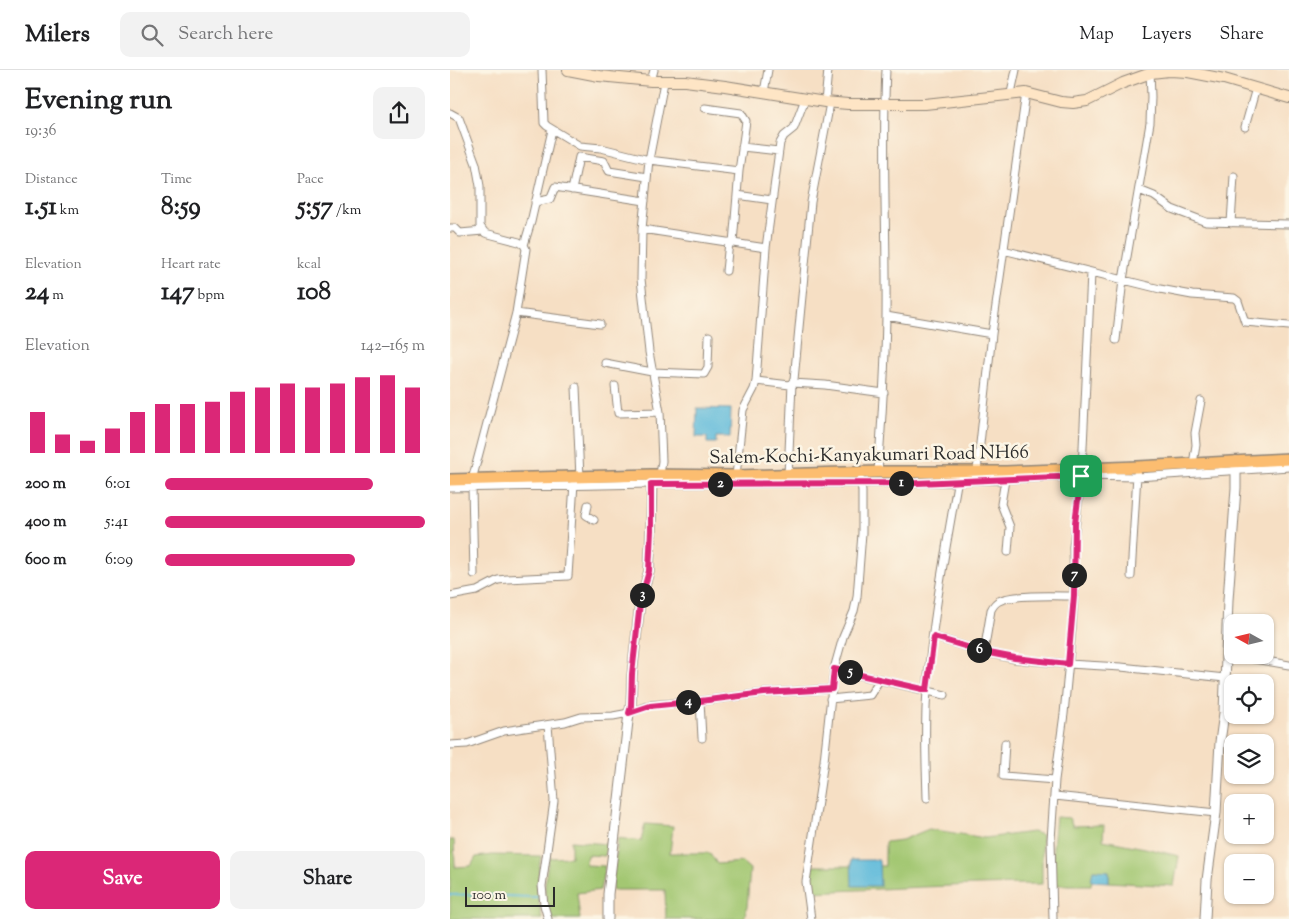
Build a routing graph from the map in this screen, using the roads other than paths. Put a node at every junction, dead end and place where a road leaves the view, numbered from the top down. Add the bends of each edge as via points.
1 (542, 70) edge
2 (568, 70) edge
3 (654, 70) edge
4 (768, 70) edge
5 (828, 70) edge
6 (886, 70) edge
7 (1016, 70) edge
8 (1171, 71) edge
9 (1150, 72) edge
10 (599, 73) edge
11 (1221, 74) edge
12 (651, 81) junction
13 (664, 82) junction
14 (1256, 88) junction
15 (764, 92) junction
16 (1011, 93) junction
17 (1026, 93) junction
18 (1289, 98) edge
19 (805, 99) junction
20 (827, 103) junction
21 (884, 105) junction
22 (705, 108) dead end
23 (450, 113) edge
24 (1245, 127) dead end
25 (552, 130) junction
26 (742, 147) junction
27 (779, 151) junction
28 (649, 160) junction
29 (739, 171) junction
30 (1234, 176) dead end
31 (647, 177) junction
32 (572, 190) junction
33 (1139, 190) junction
34 (737, 195) junction
35 (772, 200) junction
36 (645, 201) junction
37 (535, 202) junction
38 (1231, 223) junction
39 (1289, 224) edge
40 (450, 228) edge
41 (642, 229) junction
42 (483, 231) junction
43 (731, 242) junction
44 (524, 245) junction
45 (766, 248) junction
46 (1003, 250) junction
47 (726, 270) dead end
48 (1091, 273) junction
49 (1123, 280) junction
50 (516, 313) junction
51 (886, 316) junction
52 (600, 324) dead end
53 (1289, 326) edge
54 (992, 334) junction
55 (709, 336) dead end
56 (1116, 340) dead end
57 (605, 363) dead end
58 (652, 372) junction
59 (756, 381) junction
60 (792, 383) junction
61 (615, 386) dead end
62 (576, 387) dead end
63 (884, 393) junction
64 (1201, 400) dead end
65 (660, 412) junction
66 (1289, 459) edge
67 (1194, 464) junction
68 (1236, 465) junction
69 (1289, 467) edge
70 (878, 472) junction
71 (977, 472) junction
72 (1137, 472) junction
73 (1081, 473) junction
74 (788, 475) junction
75 (1006, 475) junction
76 (736, 476) junction
77 (958, 477) junction
78 (654, 478) junction
79 (861, 479) junction
80 (450, 480) edge
81 (576, 481) junction
82 (472, 484) junction
83 (450, 488) edge
84 (588, 505) dead end
85 (594, 520) dead end
86 (1008, 552) dead end
87 (474, 574) dead end
88 (1131, 576) dead end
89 (450, 596) edge
90 (1074, 596) junction
91 (1227, 614) edge
92 (934, 637) junction
93 (984, 652) junction
94 (1274, 662) edge
95 (1068, 664) junction
96 (1289, 664) edge
97 (834, 669) junction
98 (1224, 678) edge
99 (880, 679) junction
100 (832, 689) junction
101 (927, 690) junction
102 (1224, 693) edge
103 (945, 695) dead end
104 (830, 699) junction
105 (700, 701) junction
106 (629, 713) junction
107 (548, 724) junction
108 (702, 738) dead end
109 (1004, 743) dead end
110 (450, 745) edge
111 (1055, 780) junction
112 (1055, 796) junction
113 (927, 798) dead end
114 (1216, 813) junction
115 (809, 908) junction
116 (548, 919) edge
117 (608, 919) edge
118 (806, 919) edge
119 (811, 919) edge
120 (1053, 919) edge
121 (1205, 919) edge

1 - 25 street via 543,118
2 - 10 main road
3 - 12 street
4 - 15 street
5 - 20 street
6 - 21 street
7 - 16 street
8 - 9 main road
8 - 11 main road
9 - 17 main road via 1086,101 1061,102
9 - 33 street via 1151,112
10 - 12 main road
11 - 14 main road
12 - 13 main road
13 - 15 main road via 685,81
13 - 28 street
14 - 18 main road
14 - 24 street
15 - 19 main road
16 - 17 main road
16 - 21 main road via 925,104
17 - 46 street
19 - 20 main road
19 - 27 street via 797,123 781,140
20 - 21 main road
20 - 60 street via 811,202
21 - 51 street
22 - 26 street via 741,114 746,121
23 - 42 street via 458,118 476,164
25 - 28 street via 580,146
25 - 37 street
26 - 27 street
26 - 29 street
27 - 35 street
28 - 29 street
28 - 31 street
29 - 34 street
30 - 38 street
31 - 32 street via 609,171 604,161 580,158
31 - 36 street
32 - 36 street
32 - 37 street via 555,187 550,199
33 - 38 street via 1172,209 1206,222
33 - 49 street
34 - 35 street
34 - 43 street
35 - 45 street
36 - 41 street
37 - 44 street
38 - 39 street
40 - 42 street via 460,233
41 - 43 street
41 - 58 street via 641,279
42 - 44 street
43 - 45 street
43 - 47 street
44 - 50 street
45 - 59 street
46 - 48 street
46 - 54 street
48 - 49 street
48 - 73 street
49 - 53 street via 1192,295 1234,298 1246,322
49 - 56 street
50 - 52 street
50 - 82 street
51 - 54 street
51 - 63 street
54 - 71 street
55 - 58 street via 708,367 704,374
57 - 58 street
58 - 65 street
59 - 60 street
59 - 76 street via 742,410
60 - 63 street
60 - 74 street
61 - 65 street via 618,413
62 - 81 street
63 - 70 street
64 - 67 street
65 - 78 street
66 - 68 highway, Salem-Kochi-Kanyakumari Road NH66
67 - 68 highway, Salem-Kochi-Kanyakumari Road NH66
67 - 72 highway, Salem-Kochi-Kanyakumari Road NH66
68 - 69 street
68 - 72 street
68 - 91 street
70 - 77 highway, Salem-Kochi-Kanyakumari Road NH66
70 - 79 highway, Salem-Kochi-Kanyakumari Road NH66
71 - 75 highway, Salem-Kochi-Kanyakumari Road NH66
71 - 77 highway, Salem-Kochi-Kanyakumari Road NH66
72 - 73 highway, Salem-Kochi-Kanyakumari Road NH66
72 - 88 street
73 - 75 highway, Salem-Kochi-Kanyakumari Road NH66
73 - 90 street via 1073,547
74 - 76 highway, Salem-Kochi-Kanyakumari Road NH66
74 - 79 highway, Salem-Kochi-Kanyakumari Road NH66
75 - 77 street
75 - 86 street via 1002,504 1010,527
76 - 78 highway, Salem-Kochi-Kanyakumari Road NH66
77 - 79 street
77 - 92 street
78 - 79 street
78 - 81 highway, Salem-Kochi-Kanyakumari Road NH66
78 - 106 street via 649,571 640,603
79 - 97 street via 862,533 856,597
80 - 82 highway, Salem-Kochi-Kanyakumari Road NH66
81 - 82 highway, Salem-Kochi-Kanyakumari Road NH66
81 - 89 street via 568,576 498,580 477,590
82 - 83 street
82 - 87 street
84 - 85 street via 586,515
90 - 93 street via 998,601 991,610
90 - 95 street
92 - 93 street
92 - 101 street
93 - 95 street
94 - 96 street
95 - 98 street
95 - 111 street
97 - 99 street
97 - 100 street
99 - 101 street
99 - 104 street via 870,696
100 - 104 street
100 - 105 street
101 - 103 street
101 - 113 street
102 - 114 street
104 - 115 street via 806,882
105 - 106 street via 650,706
105 - 108 street
106 - 107 street
106 - 117 street via 608,894
107 - 110 street via 504,732 467,744
107 - 116 street via 554,801 542,886
109 - 111 street via 1003,776
111 - 112 street
112 - 114 street
112 - 120 street via 1051,840
114 - 121 street
115 - 118 street
115 - 119 street

